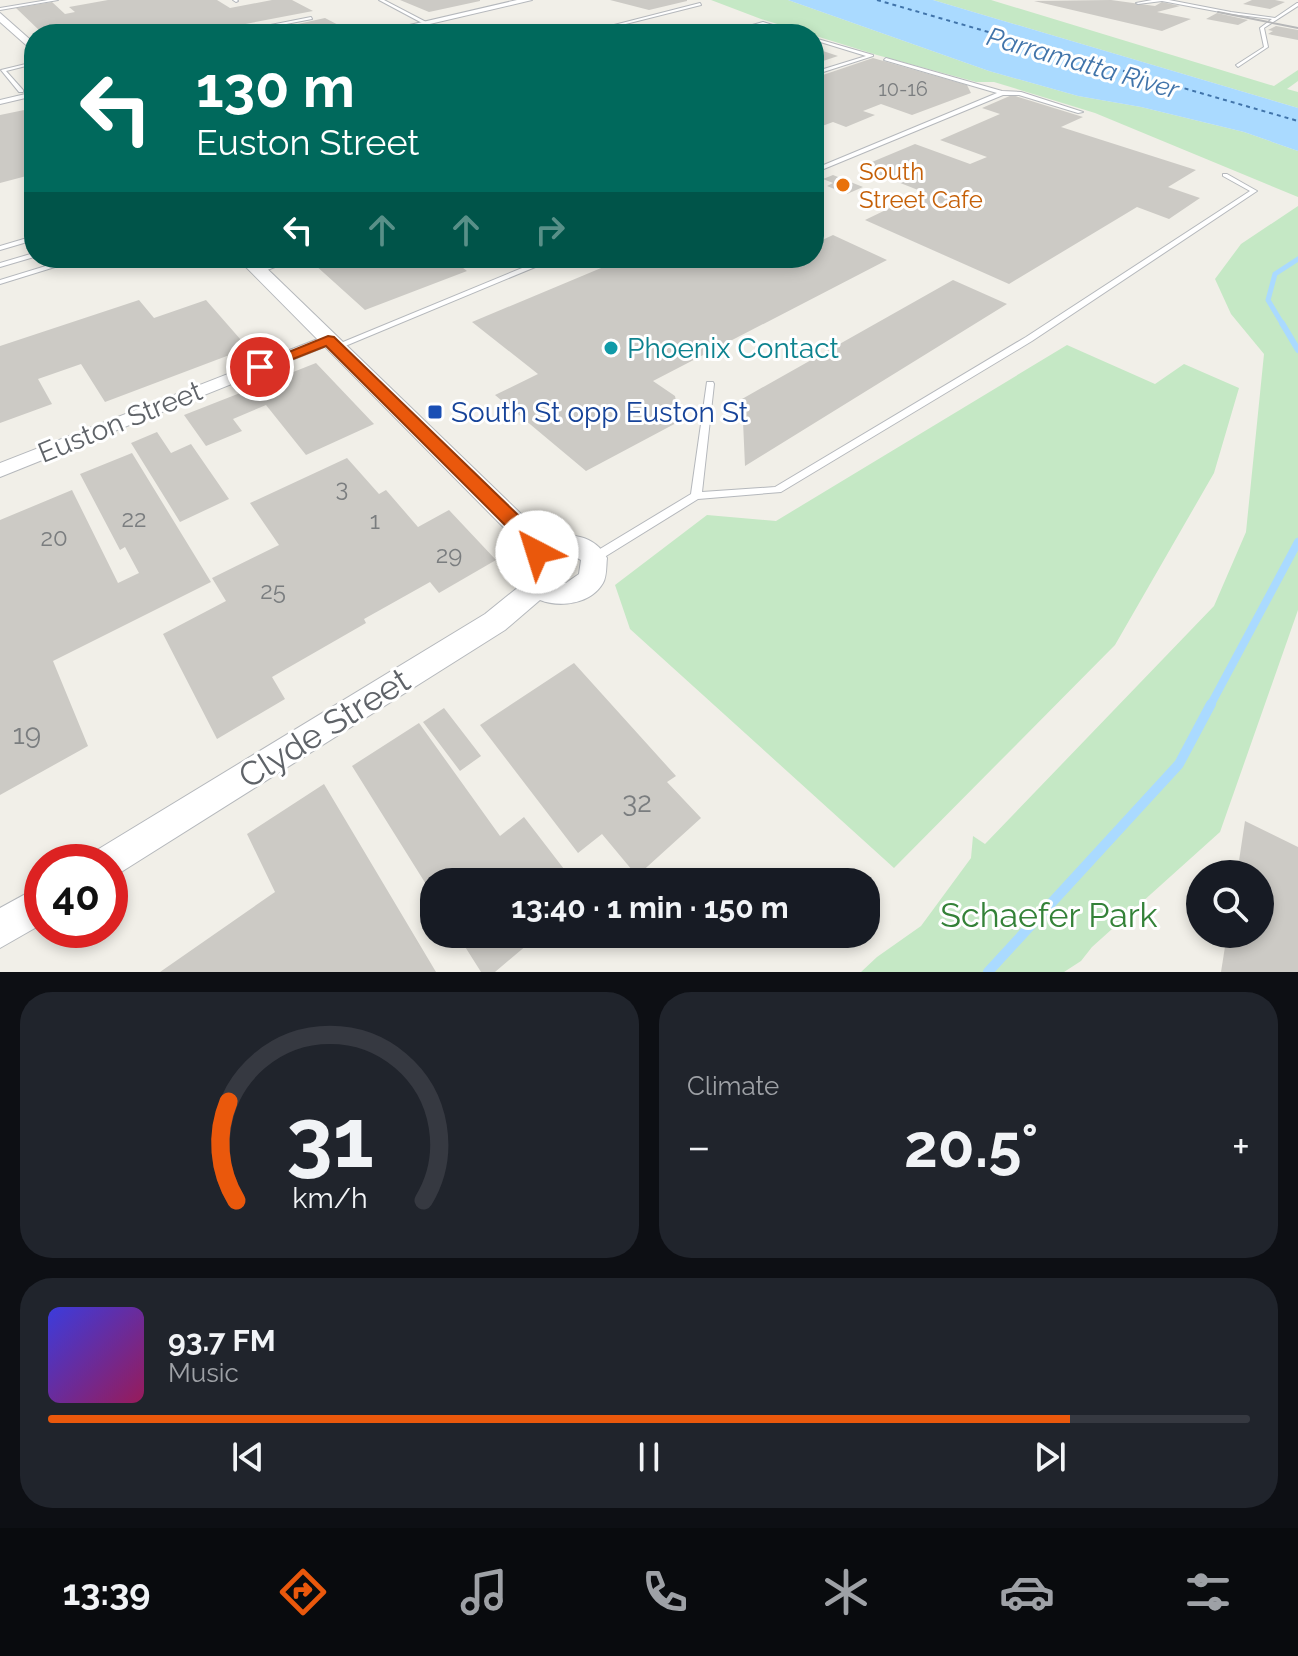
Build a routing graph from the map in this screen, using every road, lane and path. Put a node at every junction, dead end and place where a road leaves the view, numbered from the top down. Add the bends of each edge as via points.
1 (56, 0) edge
2 (381, 0) edge
3 (528, 0) edge
4 (1116, 0) edge
5 (1162, 0) edge
6 (1127, 2) dead end
7 (1138, 3) dead end
8 (700, 4) dead end
9 (1298, 4) edge
10 (0, 9) edge
11 (0, 16) edge
12 (311, 18) dead end
13 (1273, 18) junction
14 (426, 23) junction
15 (280, 24) edge
16 (421, 24) edge
17 (621, 24) edge
18 (24, 39) edge
19 (824, 42) edge
20 (886, 59) dead end
21 (24, 65) edge
22 (1238, 66) dead end
23 (2, 68) edge
24 (824, 71) edge
25 (21, 91) dead end
26 (1002, 93) junction
27 (24, 96) edge
28 (0, 102) edge
29 (1080, 112) dead end
30 (824, 167) edge
31 (1225, 175) dead end
32 (24, 241) edge
33 (0, 248) edge
34 (24, 258) edge
35 (0, 265) edge
36 (47, 268) edge
37 (256, 268) edge
38 (527, 268) edge
39 (0, 282) edge
40 (332, 344) junction
41 (710, 384) dead end
42 (0, 470) edge
43 (696, 496) junction
44 (541, 549) junction
45 (594, 558) junction
46 (536, 588) junction
47 (128, 850) edge
48 (24, 914) edge
49 (0, 929) edge

1 - 10 lane
2 - 14 lane
3 - 14 street
4 - 6 lane
5 - 7 lane
5 - 13 lane
8 - 17 lane
9 - 13 lane
11 - 18 street
12 - 15 lane
13 - 22 lane via 1262,28 1266,47
14 - 16 street
19 - 24 lane via 871,56
20 - 26 lane
21 - 23 lane
23 - 25 lane
26 - 29 lane via 1019,93
26 - 30 lane
27 - 28 lane
31 - 43 lane via 1254,191 1029,339 777,490
32 - 33 lane
34 - 35 lane
36 - 39 lane
37 - 40 street
38 - 40 lane
40 - 42 street, Euston Street
40 - 44 street
41 - 43 lane
43 - 45 lane
44 - 45 street via 569,543
44 - 46 street via 528,567
45 - 46 street via 592,579 577,591 560,595
46 - 47 street, Clyde Street via 495,622
48 - 49 street

